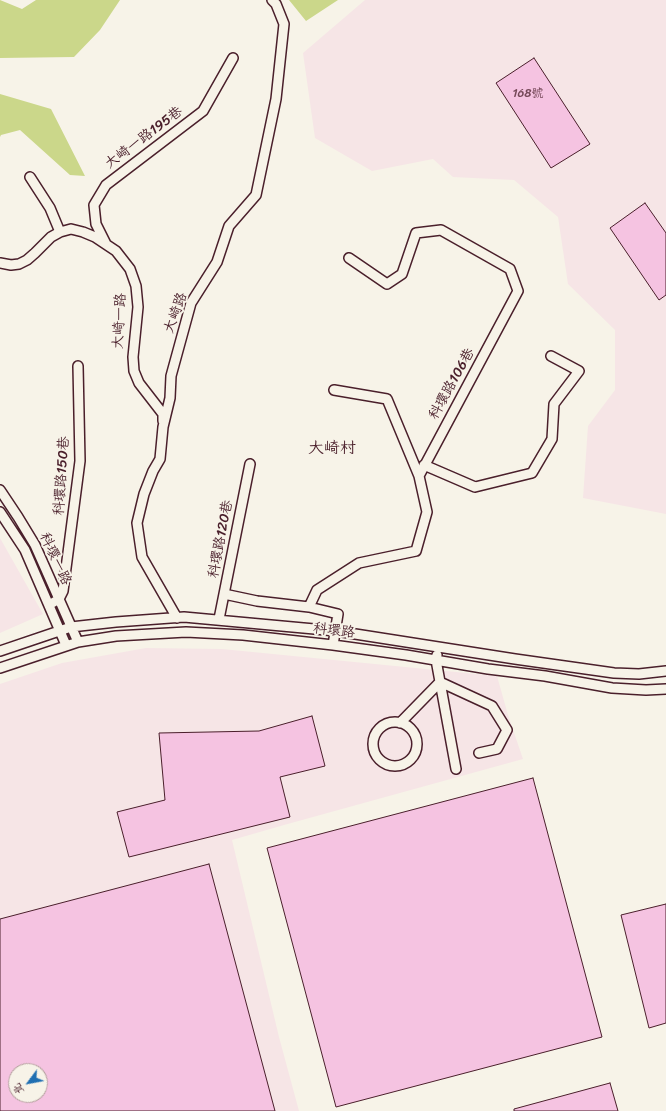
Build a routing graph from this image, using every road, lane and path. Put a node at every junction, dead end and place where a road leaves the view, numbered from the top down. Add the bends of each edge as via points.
1 (272, 0) edge
2 (233, 58) dead end
3 (30, 177) dead end
4 (60, 232) junction
5 (106, 244) junction
6 (349, 258) dead end
7 (0, 263) edge
8 (551, 356) dead end
9 (78, 366) dead end
10 (334, 390) dead end
11 (163, 427) junction
12 (250, 464) dead end
13 (424, 465) junction
14 (419, 476) junction
15 (0, 490) edge
16 (0, 512) edge
17 (224, 594) junction
18 (59, 599) junction
19 (49, 605) junction
20 (309, 607) junction
21 (177, 618) junction
22 (219, 619) junction
23 (71, 628) junction
24 (61, 630) junction
25 (336, 631) junction
26 (78, 642) junction
27 (66, 645) junction
28 (332, 645) junction
29 (438, 648) junction
30 (0, 651) edge
31 (436, 660) junction
32 (0, 668) edge
33 (666, 671) edge
34 (440, 682) junction
35 (666, 689) edge
36 (400, 723) junction
37 (479, 753) dead end
38 (456, 770) dead end

1 - 11 street, 大崎路 via 284,24 276,100 256,195 229,226 217,262 191,303 171,376 170,398
2 - 5 street, 大崎一路195巷 via 203,111 106,185 94,204 96,224
3 - 4 street via 50,208
4 - 5 street, 大崎一路 via 83,232
4 - 7 street via 51,237 27,260 11,265
5 - 11 street, 大崎一路 via 124,260 136,286 138,307 132,357 134,371 139,383 163,414
6 - 13 street, 科環路106巷 via 388,284 402,274 416,233 441,230 510,269 513,277 518,291
8 - 13 street via 579,371 554,404 552,440 532,473 475,487
9 - 18 street, 科環路150巷 via 80,461 65,582
10 - 14 street via 387,399
11 - 21 street, 大崎路 via 160,459 144,494 137,523 142,557
12 - 17 street, 科環路120巷
13 - 14 street, 科環路106巷
14 - 20 street via 427,512 416,551 358,563 317,590
15 - 18 street, 科環一路 via 35,545
16 - 19 street, 科環一路 via 25,550
17 - 20 street
17 - 22 street, 科環路120巷
18 - 19 street
18 - 23 street, 科環一路
19 - 24 street, 科環一路
20 - 25 street via 338,614
21 - 22 street, 科環路 via 184,616
21 - 23 street, 科環路
22 - 25 street, 科環路
23 - 24 street, 科環路
23 - 26 street, 科環一路
24 - 27 street, 科環一路
24 - 30 street, 科環路
25 - 28 street
25 - 29 street, 科環路
26 - 27 street, 科環路
26 - 28 street, 科環路 via 116,636 186,632 243,635
27 - 32 street, 科環路
28 - 31 street, 科環路
29 - 31 street
29 - 33 street, 科環路 via 614,673
31 - 34 street
31 - 35 street, 科環路 via 612,688
34 - 36 street
34 - 37 street via 492,706 507,730 497,749
34 - 38 street
36 - 36 street via 385,724 375,735 373,750 377,757 389,766 403,765 414,756 416,750 417,743 412,730

